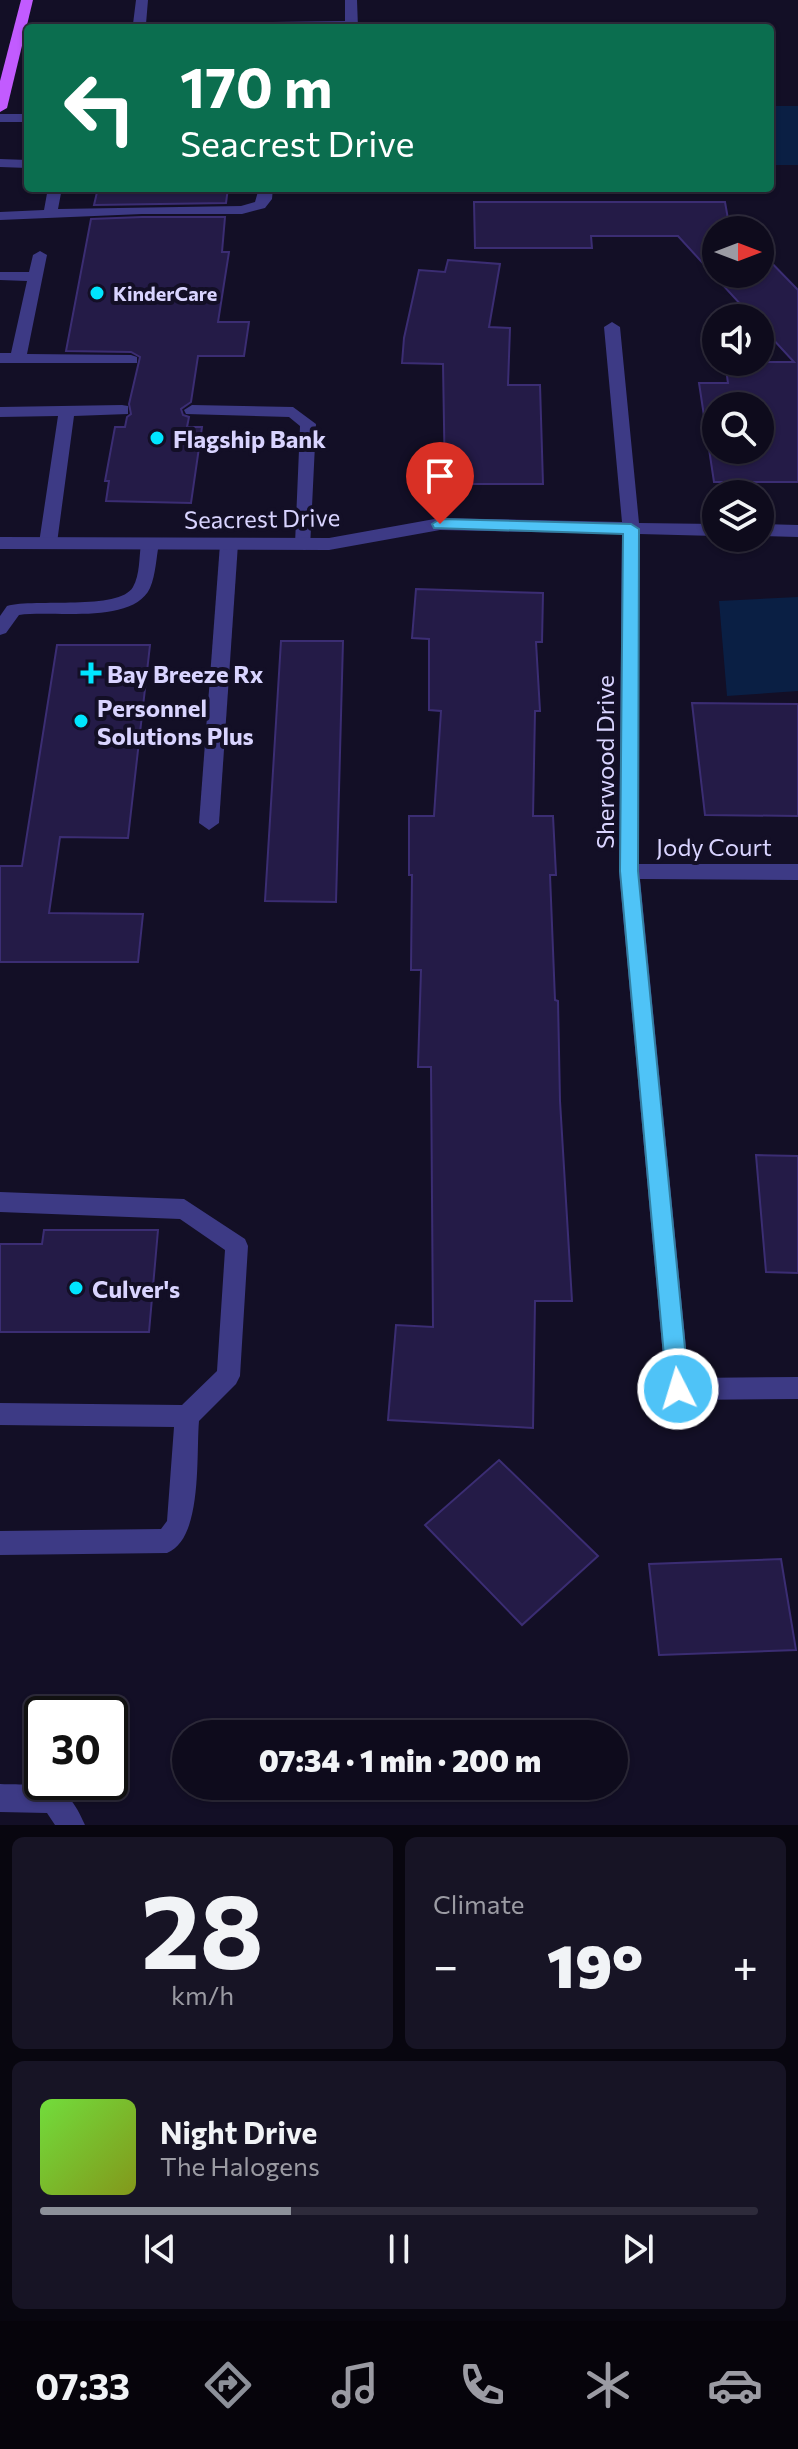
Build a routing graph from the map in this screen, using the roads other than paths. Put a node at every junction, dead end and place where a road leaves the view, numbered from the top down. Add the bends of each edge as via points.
1 (27, 0) edge
2 (142, 0) edge
3 (351, 0) edge
4 (134, 24) edge
5 (352, 24) edge
6 (0, 108) edge
7 (0, 118) edge
8 (24, 118) edge
9 (0, 163) edge
10 (24, 164) edge
11 (54, 192) edge
12 (266, 192) edge
13 (50, 214) junction
14 (0, 216) edge
15 (40, 255) dead end
16 (0, 276) edge
17 (36, 277) junction
18 (612, 327) dead end
19 (0, 358) edge
20 (18, 359) junction
21 (131, 360) dead end
22 (122, 410) dead end
23 (192, 410) dead end
24 (67, 411) junction
25 (0, 412) edge
26 (631, 529) junction
27 (702, 530) edge
28 (774, 530) edge
29 (798, 531) edge
30 (0, 543) edge
31 (48, 543) junction
32 (150, 544) junction
33 (229, 544) junction
34 (304, 544) junction
35 (0, 629) edge
36 (209, 823) dead end
37 (629, 871) junction
38 (798, 872) edge
39 (0, 1202) edge
40 (798, 1388) edge
41 (0, 1414) edge
42 (187, 1416) junction
43 (0, 1543) edge
44 (0, 1798) edge
45 (71, 1825) edge

1 - 6 main road
2 - 4 street
3 - 5 street
7 - 8 street
9 - 10 street
11 - 13 street
12 - 13 street via 260,205 242,210
13 - 14 street
15 - 17 street
16 - 17 street
17 - 20 street
18 - 26 street, Sherwood Drive
19 - 20 street
20 - 21 street
22 - 24 street
23 - 34 street via 293,412 308,424
24 - 25 street
24 - 31 street
26 - 27 street, Seacrest Drive
26 - 34 street, Seacrest Drive via 440,524
26 - 37 street, Sherwood Drive
28 - 29 street
30 - 31 street, Seacrest Drive
31 - 32 street, Seacrest Drive
32 - 33 street, Seacrest Drive
32 - 35 street via 141,591 129,602 31,605 13,610
33 - 34 street, Seacrest Drive
33 - 36 street
37 - 38 street, Jody Court
37 - 40 street, Sherwood Drive via 678,1389
39 - 42 street via 184,1209 237,1246 228,1376
41 - 42 street
42 - 43 street via 179,1525 167,1541
44 - 45 street via 54,1800

